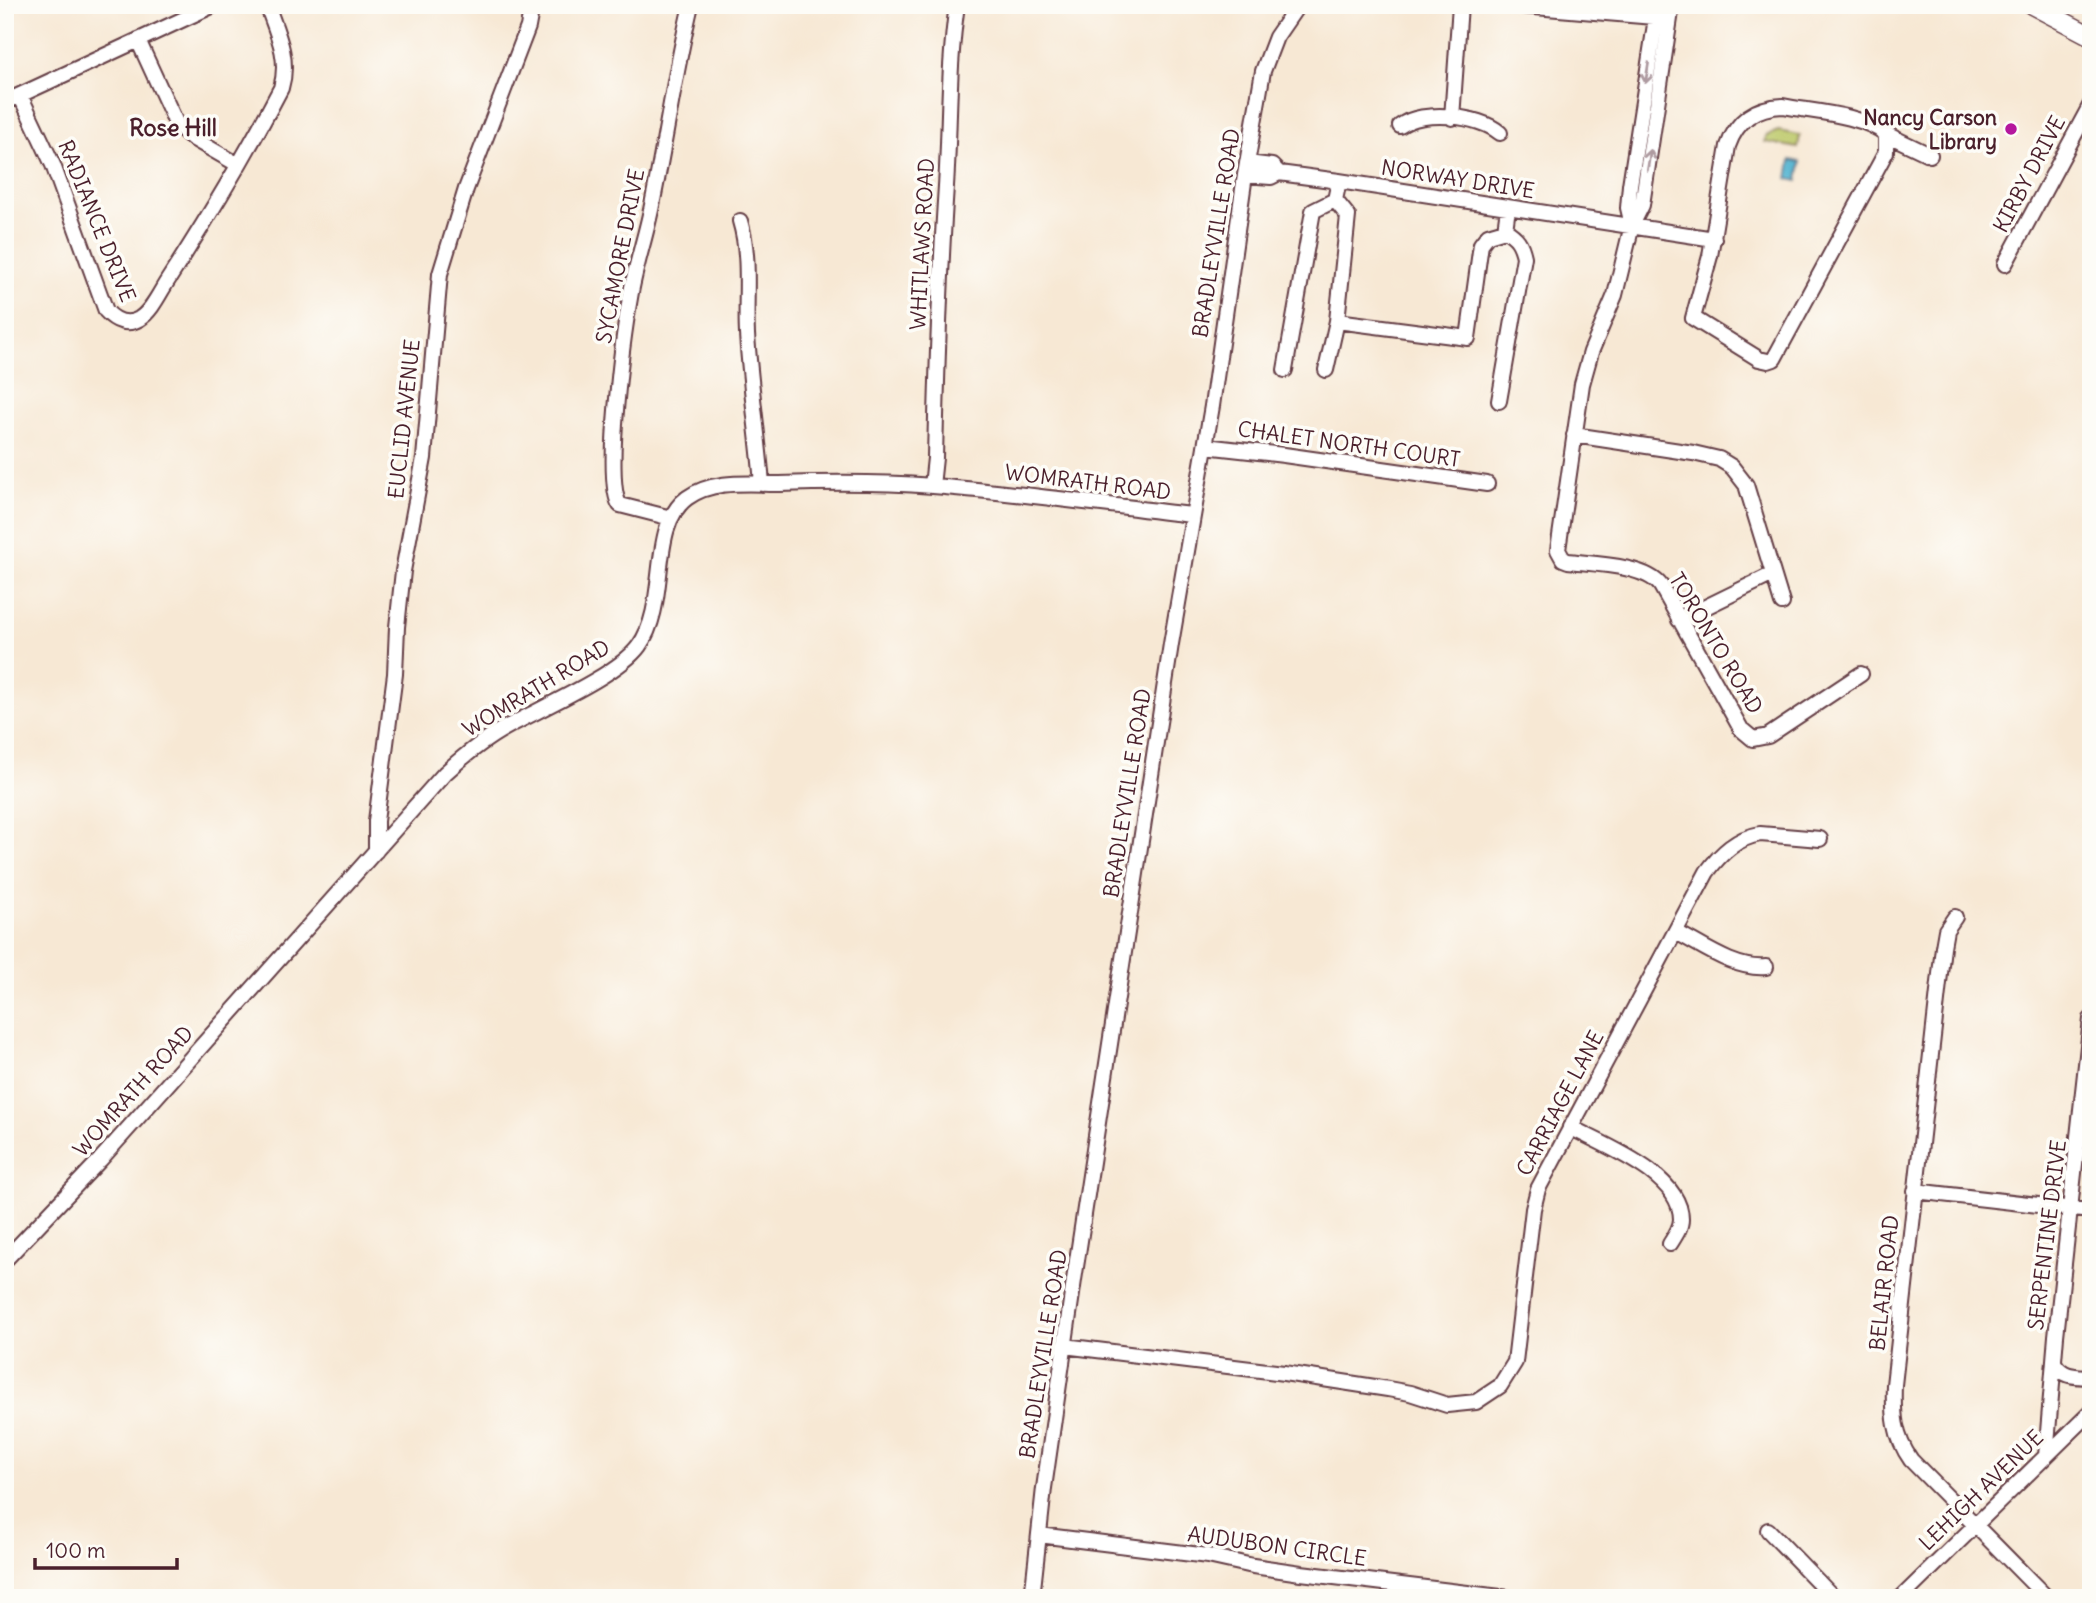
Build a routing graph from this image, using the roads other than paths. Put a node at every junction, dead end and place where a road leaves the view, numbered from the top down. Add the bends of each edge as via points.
1 (214, 5) edge
2 (267, 5) edge
3 (532, 5) edge
4 (691, 5) edge
5 (957, 5) edge
6 (1298, 5) edge
7 (1460, 5) edge
8 (1510, 5) edge
9 (2032, 5) edge
10 (1664, 12) edge
11 (2091, 36) edge
12 (138, 40) junction
13 (20, 95) junction
14 (5, 102) edge
15 (2091, 104) edge
16 (1452, 118) junction
17 (1400, 126) dead end
18 (1500, 133) dead end
19 (1886, 134) junction
20 (1930, 155) dead end
21 (237, 164) junction
22 (1246, 169) junction
23 (1339, 181) junction
24 (1335, 200) junction
25 (1508, 208) junction
26 (740, 221) dead end
27 (1632, 225) junction
28 (1505, 230) junction
29 (1714, 239) junction
30 (2005, 264) dead end
31 (1337, 321) junction
32 (1286, 370) dead end
33 (1326, 370) dead end
34 (1499, 401) dead end
35 (1574, 435) junction
36 (1205, 446) junction
37 (762, 484) junction
38 (1488, 484) dead end
39 (932, 486) junction
40 (1191, 515) junction
41 (671, 518) junction
42 (1773, 574) junction
43 (1782, 603) dead end
44 (1679, 620) junction
45 (1861, 674) dead end
46 (1820, 839) dead end
47 (376, 851) junction
48 (1955, 917) dead end
49 (1676, 932) junction
50 (1766, 968) dead end
51 (2091, 1019) edge
52 (1570, 1127) junction
53 (1915, 1191) junction
54 (2070, 1209) junction
55 (2091, 1211) edge
56 (1670, 1244) dead end
57 (5, 1260) edge
58 (1065, 1346) junction
59 (2055, 1364) junction
60 (2091, 1377) edge
61 (2091, 1412) edge
62 (2046, 1456) junction
63 (1976, 1524) junction
64 (1768, 1530) dead end
65 (1039, 1535) junction
66 (1032, 1598) edge
67 (1509, 1598) edge
68 (1834, 1598) edge
69 (1901, 1598) edge
70 (2047, 1598) edge

1 - 12 street
2 - 21 street, RADIANCE DRIVE via 284,54 283,79
3 - 47 street, EUCLID AVENUE via 528,27 455,219 440,274 424,458 403,571
4 - 41 street, SYCAMORE DRIVE via 653,204 630,296 613,459 615,497 620,505
5 - 39 street, WHITLAWS ROAD via 948,83
6 - 22 street, BRADLEYVILLE ROAD via 1276,37 1265,66
7 - 16 street
8 - 10 street
9 - 11 main road
10 - 27 street via 1630,185
12 - 13 street
12 - 21 street via 177,125
13 - 14 street
13 - 21 street, RADIANCE DRIVE via 53,165 106,311 116,320 130,322 146,313
15 - 30 street, KIRBY DRIVE
16 - 17 street via 1418,118
16 - 18 street via 1481,121
19 - 20 street
19 - 29 street via 1855,120 1783,106 1758,110 1738,125 1728,146
19 - 29 street via 1886,152 1774,359 1759,359 1693,318
22 - 23 street, NORWAY DRIVE via 1272,166 1279,173
22 - 36 street, BRADLEYVILLE ROAD
23 - 24 street
23 - 25 street, NORWAY DRIVE
24 - 31 street via 1348,216
24 - 32 street via 1313,211
25 - 27 street, NORWAY DRIVE
25 - 28 street
26 - 37 street via 746,239 750,387
27 - 29 street, NORWAY DRIVE
27 - 35 street via 1615,295 1582,384
28 - 31 street via 1488,235 1481,244 1468,338
28 - 34 street via 1516,237 1524,257
31 - 33 street
35 - 42 street via 1693,453 1732,467 1746,485
35 - 44 street, TORONTO ROAD via 1560,555 1568,561 1649,575 1661,586
36 - 38 street, CHALET NORTH COURT
36 - 40 street, BRADLEYVILLE ROAD
37 - 39 street, WOMRATH ROAD
37 - 41 street, WOMRATH ROAD via 701,491 683,502
39 - 40 street, WOMRATH ROAD
40 - 58 street, BRADLEYVILLE ROAD
41 - 47 street, WOMRATH ROAD via 657,602 649,631 637,649 613,669 502,730 464,757
42 - 43 street
42 - 44 street
44 - 45 street, TORONTO ROAD via 1741,729 1753,739 1768,736
46 - 49 street, CARRIAGE LANE via 1760,834 1731,845 1707,872
47 - 57 street, WOMRATH ROAD
48 - 53 street, BELAIR ROAD via 1946,930 1943,947
49 - 50 street via 1741,965
49 - 52 street, CARRIAGE LANE
51 - 54 street, SERPENTINE DRIVE
52 - 56 street via 1665,1184 1678,1202 1681,1218
52 - 58 street, CARRIAGE LANE via 1534,1199 1515,1362 1500,1386 1476,1402 1447,1405 1388,1389
53 - 54 street
53 - 63 street, BELAIR ROAD via 1892,1417 1911,1460
54 - 55 street
54 - 59 street, SERPENTINE DRIVE
58 - 65 street, BRADLEYVILLE ROAD
59 - 60 street via 2068,1375
59 - 62 street, SERPENTINE DRIVE
61 - 62 street, LEHIGH AVENUE
62 - 63 street, LEHIGH AVENUE
63 - 69 street, LEHIGH AVENUE
63 - 70 street, BELAIR ROAD
64 - 68 street
65 - 66 street, BRADLEYVILLE ROAD
65 - 67 street, AUDUBON CIRCLE

